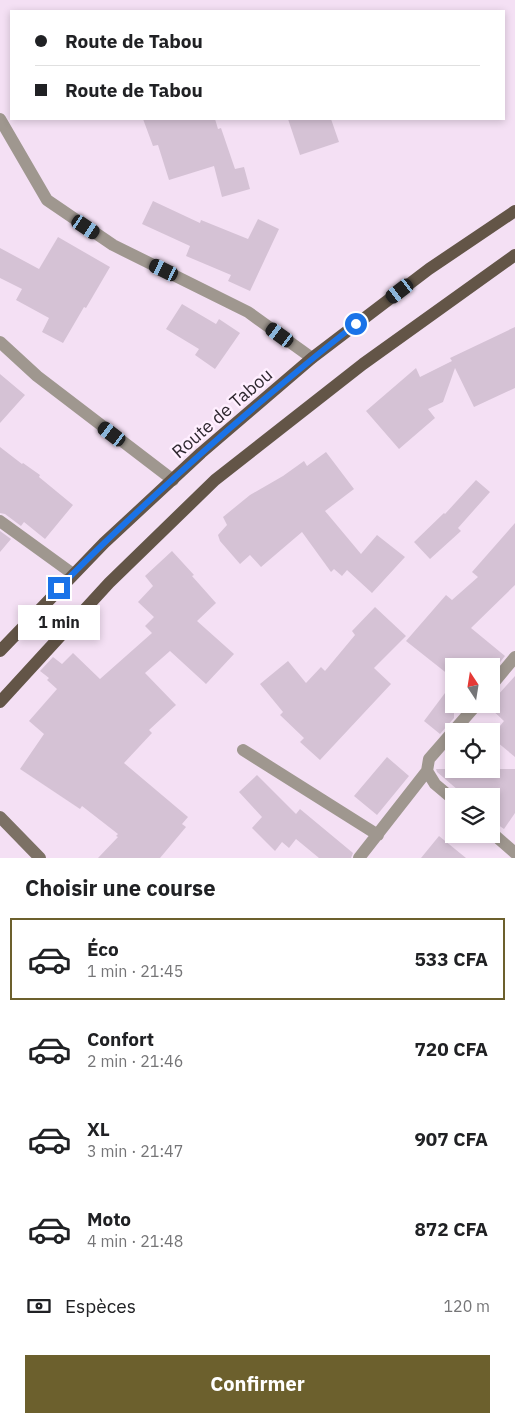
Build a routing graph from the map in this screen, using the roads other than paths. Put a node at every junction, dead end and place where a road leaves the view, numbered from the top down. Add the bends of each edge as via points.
1 (0, 119) edge
2 (515, 211) edge
3 (515, 255) edge
4 (0, 342) edge
5 (312, 358) junction
6 (173, 480) junction
7 (0, 521) edge
8 (73, 574) junction
9 (0, 651) edge
10 (515, 657) edge
11 (500, 675) edge
12 (0, 702) edge
13 (469, 713) edge
14 (242, 750) dead end
15 (427, 771) junction
16 (445, 792) edge
17 (0, 816) edge
18 (378, 835) junction
19 (500, 840) edge
20 (515, 852) edge
21 (40, 858) edge
22 (360, 858) edge

1 - 5 street via 47,200 113,245 248,312
2 - 5 main road, Route de Tabou via 429,269
3 - 12 main road via 363,364 215,480 108,583
4 - 6 street via 37,376
5 - 6 main road, Route de Tabou
6 - 8 main road, Route de Tabou
7 - 8 street
8 - 9 main road, Route de Tabou
10 - 11 street
13 - 15 street via 429,759
14 - 18 street
15 - 16 street
15 - 18 street
17 - 21 street
18 - 22 street
19 - 20 street

